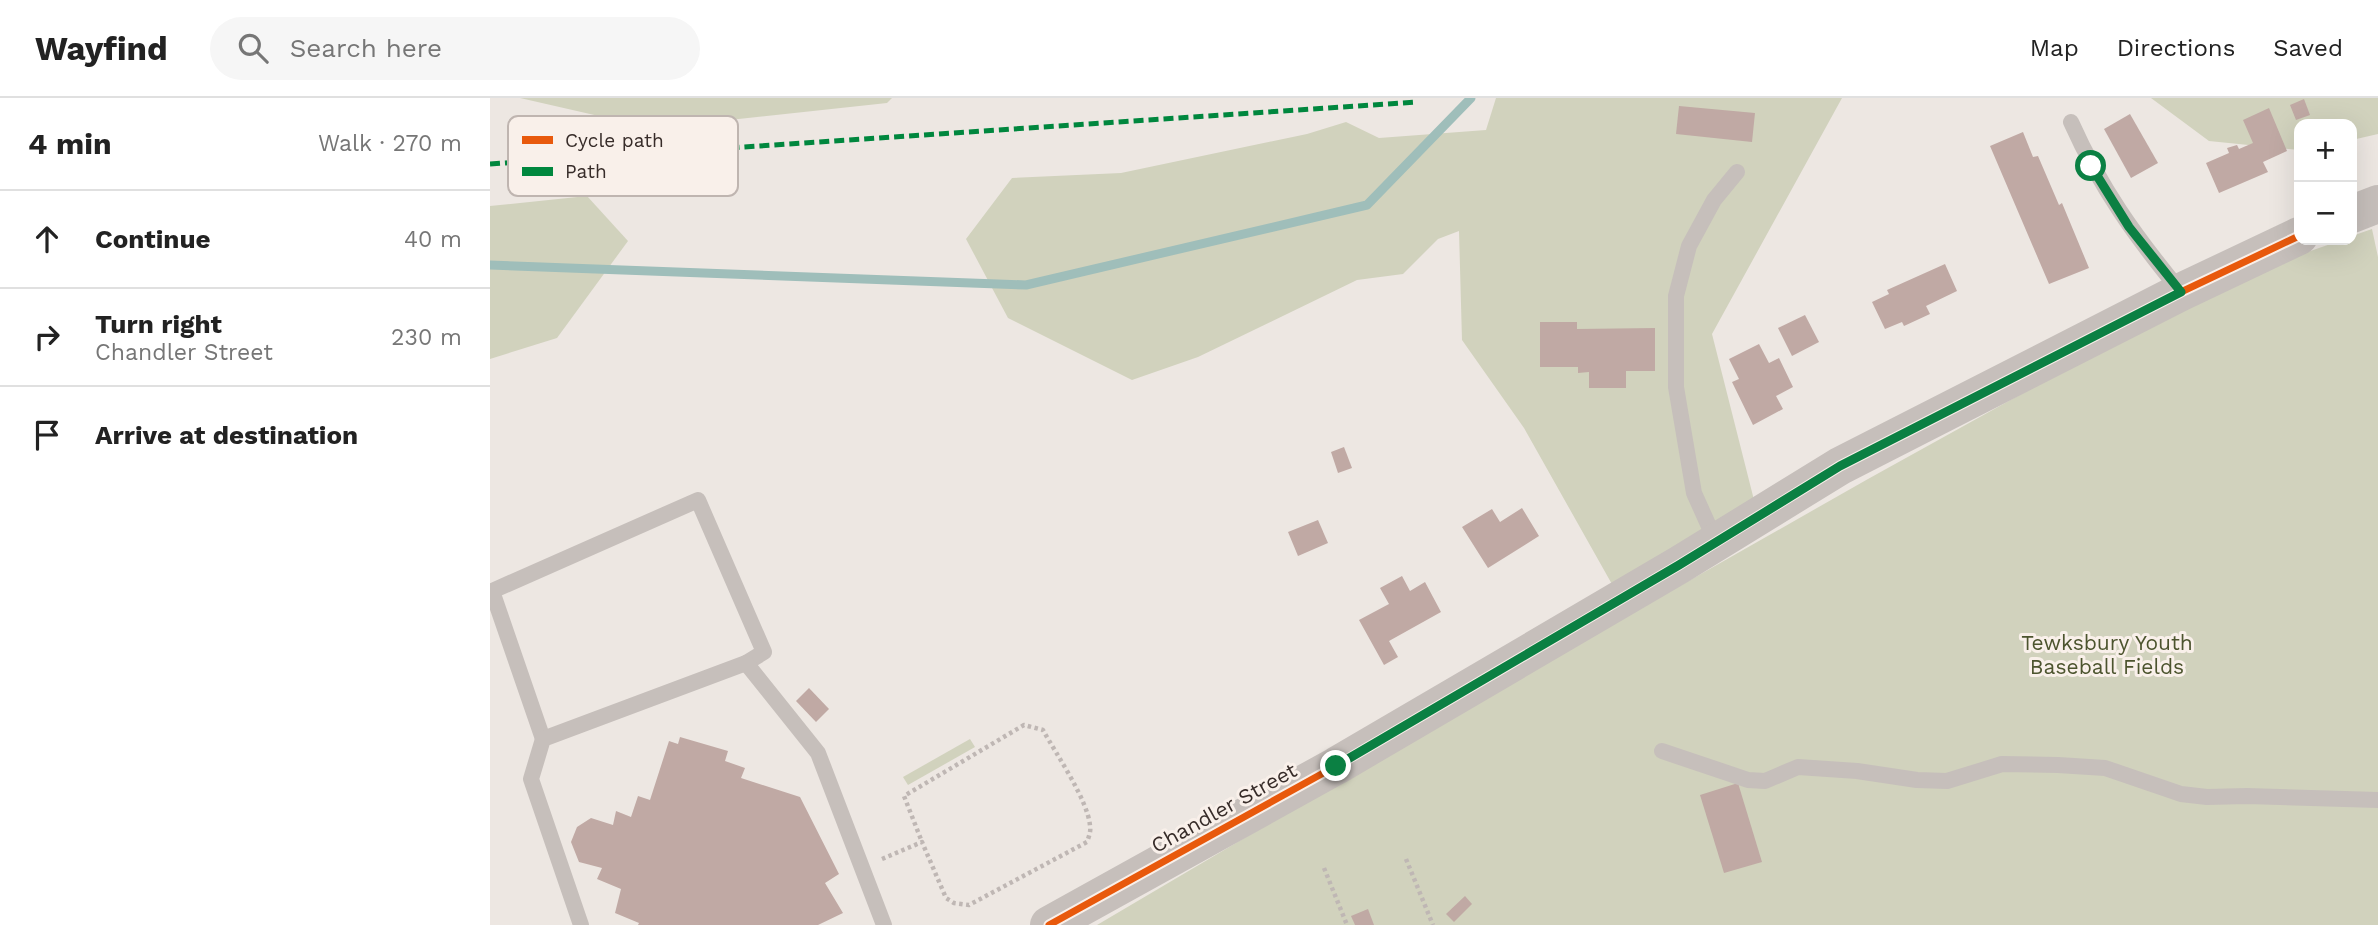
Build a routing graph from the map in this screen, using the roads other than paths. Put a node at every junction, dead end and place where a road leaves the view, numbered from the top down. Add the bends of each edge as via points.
1 (2071, 122) dead end
2 (1737, 173) dead end
3 (2378, 204) edge
4 (2357, 212) edge
5 (2294, 238) edge
6 (2181, 292) junction
7 (1716, 542) junction
8 (746, 663) junction
9 (543, 739) junction
10 (1662, 751) dead end
11 (2378, 800) edge
12 (581, 925) edge
13 (884, 925) edge
14 (1049, 925) edge

1 - 6 lane via 2091,166 2129,227
2 - 7 lane via 1714,200 1689,246 1676,296 1676,387 1694,493
3 - 4 street
5 - 6 street, Chandler Street
6 - 7 street, Chandler Street via 1840,466
7 - 14 street, Chandler Street via 1336,766
8 - 9 lane
8 - 9 lane via 764,652 698,500 492,591
8 - 13 lane via 818,753
9 - 12 lane via 531,779
10 - 11 lane via 1748,780 1765,781 1798,767 1947,781 2002,764 2058,765 2105,768 2180,794 2207,797

